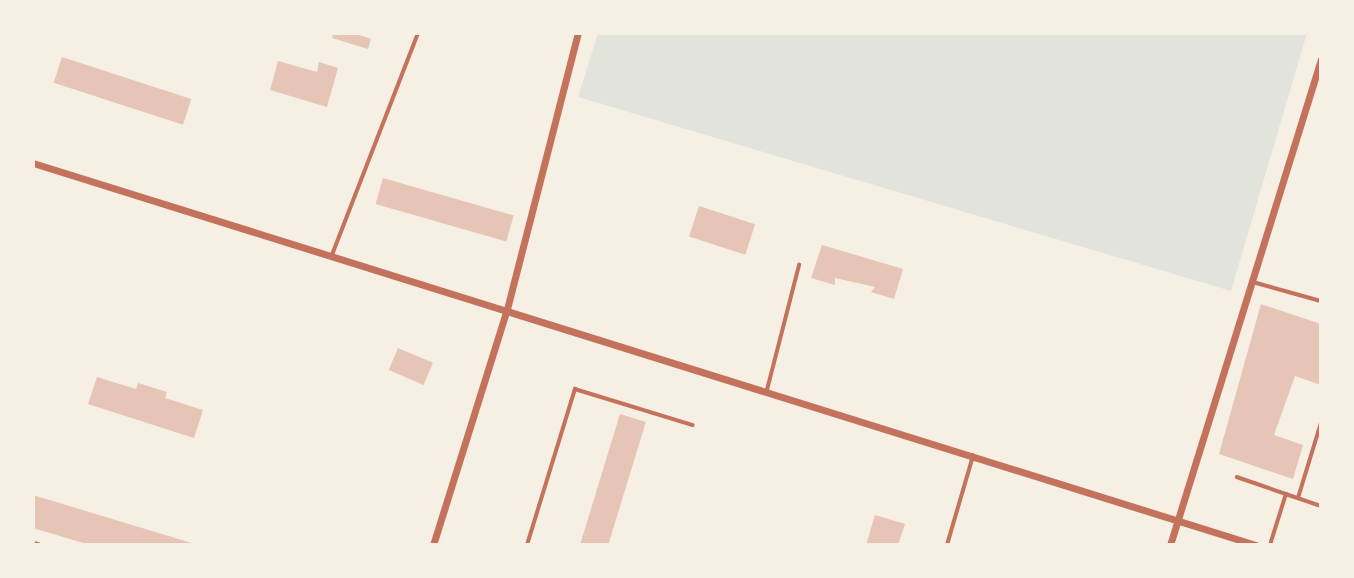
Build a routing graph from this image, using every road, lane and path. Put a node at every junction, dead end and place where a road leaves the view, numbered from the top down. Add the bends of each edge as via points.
1 (418, 33) edge
2 (578, 33) edge
3 (33, 47) edge
4 (1321, 58) edge
5 (33, 66) edge
6 (33, 163) edge
7 (332, 255) junction
8 (799, 265) dead end
9 (1251, 281) junction
10 (1321, 301) edge
11 (507, 309) junction
12 (767, 390) junction
13 (1321, 423) edge
14 (692, 425) dead end
15 (974, 454) junction
16 (1237, 477) dead end
17 (1286, 494) junction
18 (1298, 498) junction
19 (1321, 506) edge
20 (1178, 520) junction
21 (433, 545) edge
22 (527, 545) edge
23 (947, 545) edge
24 (1170, 545) edge
25 (1256, 545) edge
26 (1270, 545) edge

1 - 7 lane
2 - 11 street
3 - 5 lane
4 - 9 street
6 - 7 street
7 - 11 street
8 - 12 lane
9 - 10 lane
9 - 20 street
11 - 12 street
11 - 21 street
12 - 15 street
13 - 18 lane
14 - 22 lane via 575,389
15 - 20 street
15 - 23 lane
16 - 17 lane
17 - 18 lane
17 - 26 lane
18 - 19 lane
20 - 24 street
20 - 25 street

